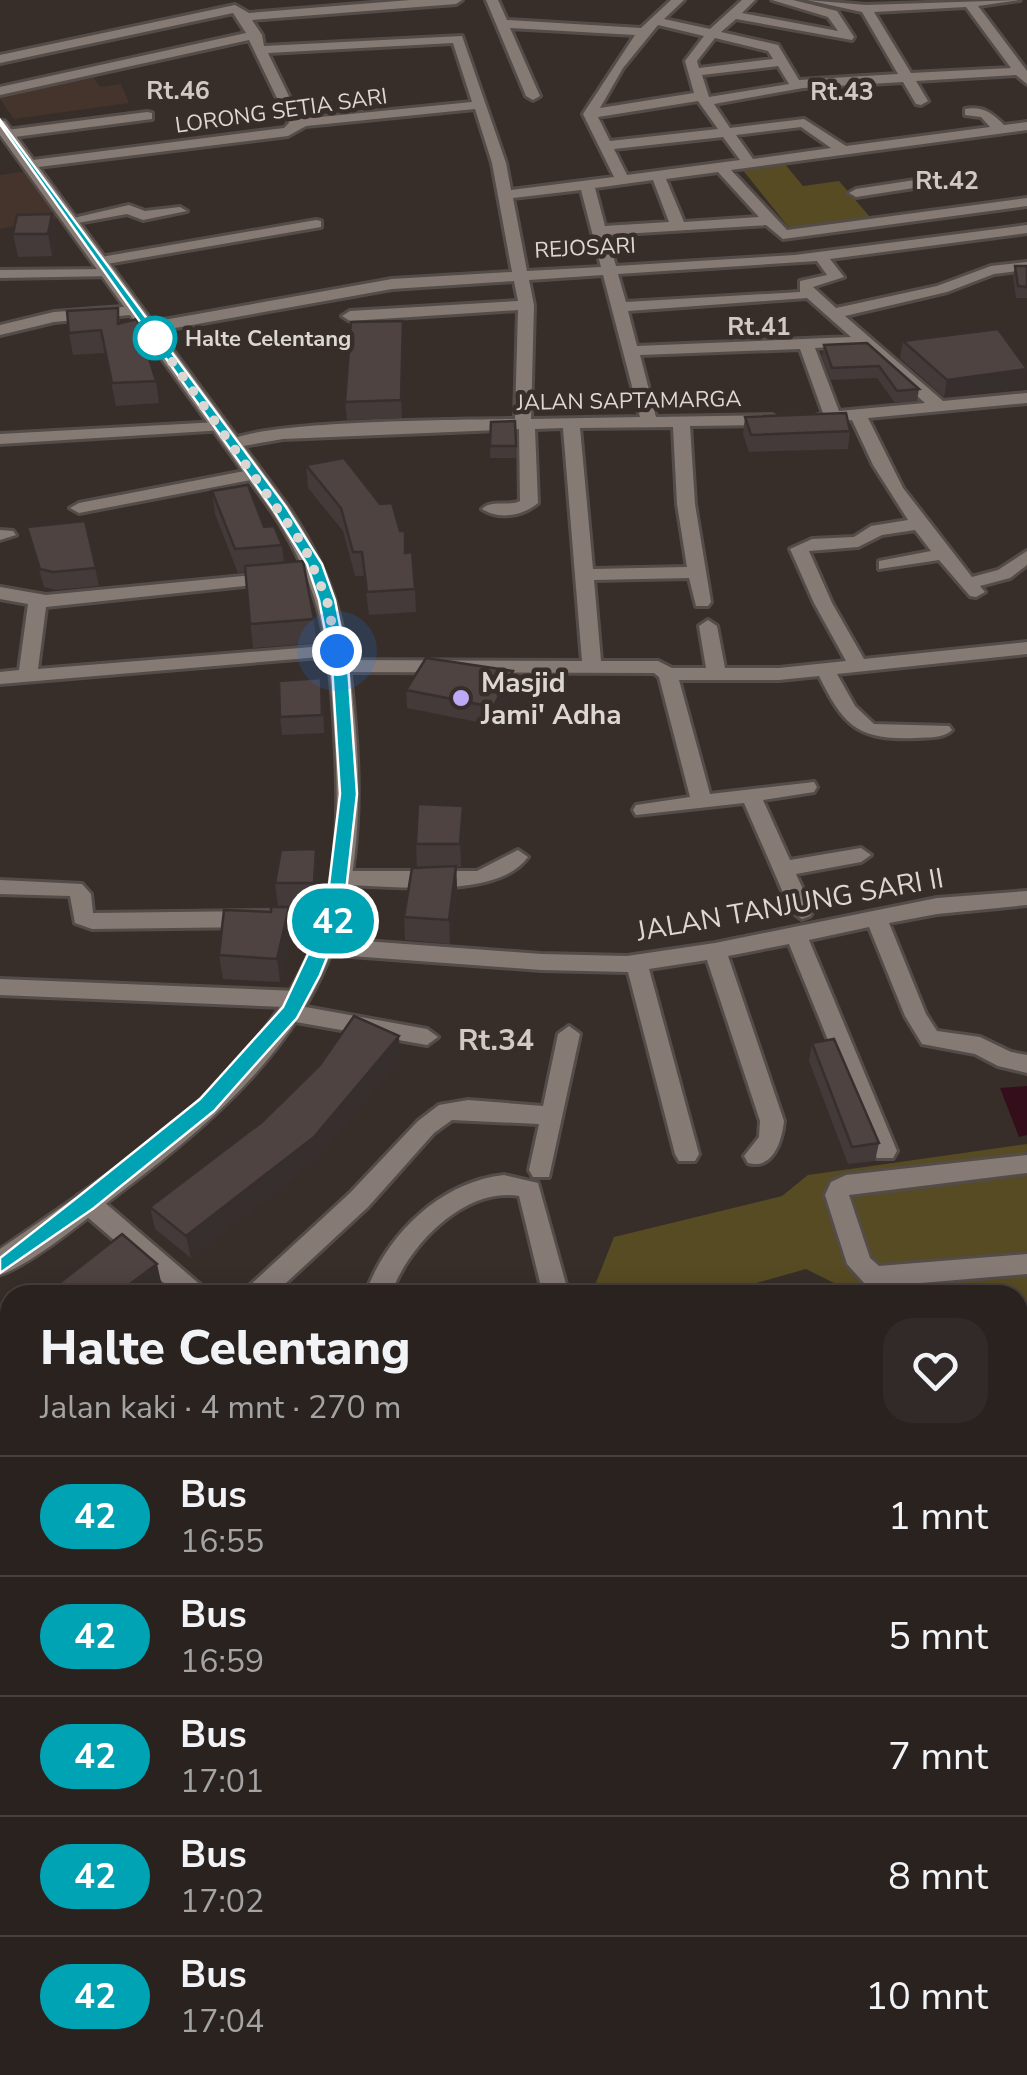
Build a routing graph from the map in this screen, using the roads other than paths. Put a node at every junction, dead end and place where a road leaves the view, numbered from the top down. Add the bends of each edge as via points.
1 (456, 0) edge
2 (492, 0) edge
3 (749, 0) edge
4 (778, 0) edge
5 (814, 0) edge
6 (1014, 0) edge
7 (669, 3) edge
8 (970, 3) junction
9 (866, 9) junction
10 (735, 15) junction
11 (245, 16) junction
12 (585, 16) dead end
13 (504, 24) junction
14 (650, 25) junction
15 (712, 34) junction
16 (259, 43) junction
17 (0, 59) edge
18 (782, 62) junction
19 (694, 72) junction
20 (906, 76) junction
21 (1025, 78) edge
22 (796, 84) junction
23 (0, 91) edge
24 (533, 96) dead end
25 (703, 99) junction
26 (921, 101) dead end
27 (479, 105) junction
28 (970, 112) dead end
29 (590, 114) junction
30 (147, 116) dead end
31 (296, 124) junction
32 (1027, 126) edge
33 (1001, 130) junction
34 (726, 131) junction
35 (11, 143) edge
36 (608, 146) junction
37 (842, 150) junction
38 (749, 163) junction
39 (720, 166) junction
40 (658, 174) junction
41 (622, 179) junction
42 (928, 182) dead end
43 (587, 185) junction
44 (906, 186) junction
45 (856, 194) dead end
46 (506, 195) junction
47 (1021, 203) edge
48 (180, 211) dead end
49 (934, 215) junction
50 (1027, 219) edge
51 (72, 220) junction
52 (767, 221) junction
53 (316, 224) dead end
54 (678, 226) junction
55 (1027, 229) edge
56 (599, 230) junction
57 (784, 235) junction
58 (820, 255) junction
59 (795, 258) junction
60 (755, 262) junction
61 (1027, 266) edge
62 (105, 267) junction
63 (611, 268) junction
64 (520, 273) junction
65 (0, 274) edge
66 (770, 274) dead end
67 (785, 286) dead end
68 (800, 298) junction
69 (526, 305) junction
70 (620, 307) junction
71 (832, 314) junction
72 (350, 316) dead end
73 (142, 319) junction
74 (0, 330) edge
75 (806, 344) junction
76 (904, 347) edge
77 (632, 351) junction
78 (875, 352) junction
79 (1027, 398) edge
80 (941, 408) junction
81 (859, 416) junction
82 (833, 418) junction
83 (648, 420) junction
84 (681, 420) junction
85 (572, 423) junction
86 (525, 424) junction
87 (225, 435) junction
88 (0, 438) edge
89 (255, 474) junction
90 (80, 508) dead end
91 (491, 509) dead end
92 (916, 524) junction
93 (944, 554) junction
94 (1027, 556) edge
95 (885, 565) dead end
96 (698, 572) junction
97 (319, 574) junction
98 (584, 575) junction
99 (0, 592) edge
100 (37, 602) junction
101 (702, 602) dead end
102 (708, 626) dead end
103 (1027, 648) edge
104 (338, 659) junction
105 (858, 665) junction
106 (592, 667) junction
107 (825, 669) junction
108 (668, 674) junction
109 (717, 674) junction
110 (28, 676) junction
111 (0, 678) edge
112 (942, 730) dead end
113 (808, 787) dead end
114 (751, 796) junction
115 (702, 803) junction
116 (643, 810) dead end
117 (861, 855) dead end
118 (518, 857) dead end
119 (783, 868) junction
120 (341, 878) junction
121 (0, 887) edge
122 (1027, 898) edge
123 (334, 918) junction
124 (876, 918) junction
125 (799, 922) junction
126 (324, 946) junction
127 (715, 951) junction
128 (637, 963) junction
129 (0, 987) edge
130 (294, 1006) junction
131 (569, 1034) dead end
132 (427, 1037) dead end
133 (1027, 1064) edge
134 (552, 1116) junction
135 (885, 1151) dead end
136 (687, 1154) dead end
137 (756, 1156) dead end
138 (1027, 1164) edge
139 (541, 1170) dead end
140 (87, 1202) junction
141 (0, 1264) edge
142 (1027, 1264) edge
143 (182, 1285) edge
144 (267, 1285) edge
145 (381, 1285) edge
146 (554, 1285) edge

1 - 11 street
2 - 13 street
3 - 10 street
4 - 10 street via 833,14 848,37
5 - 9 street
6 - 8 street
7 - 14 street
8 - 9 street
8 - 21 street
9 - 20 street
10 - 15 street
11 - 16 street
11 - 17 street via 235,9
12 - 14 street
13 - 14 street
13 - 24 street
14 - 15 street
14 - 29 street via 606,81
15 - 18 street via 772,47
15 - 19 street via 693,55
16 - 23 street via 176,51
16 - 27 street via 456,38
16 - 31 street
18 - 19 street
18 - 22 street
19 - 25 street
20 - 21 street
20 - 22 street
20 - 26 street
22 - 25 street via 793,90
25 - 29 street
25 - 34 street
27 - 31 street, LORONG SETIA SARI
27 - 46 street
28 - 33 street via 985,114
29 - 36 street
30 - 35 street
31 - 35 street, LORONG SETIA SARI via 288,132
32 - 33 street
33 - 37 street
34 - 36 street
34 - 37 street via 809,123
34 - 38 street
35 - 51 street
36 - 41 street
37 - 38 street
38 - 39 street
39 - 40 street
39 - 52 street
40 - 41 street
40 - 54 street
41 - 43 street
42 - 44 street
43 - 46 street
43 - 56 street
44 - 45 street
44 - 49 street
46 - 64 street
47 - 49 street
47 - 50 street
48 - 51 street via 145,216 129,209
49 - 57 street
51 - 62 street
52 - 54 street
52 - 57 street
53 - 62 street
54 - 56 street
55 - 58 street, REJOSARI
56 - 63 street
57 - 59 street
58 - 59 street, REJOSARI
58 - 71 street via 836,277 805,289
59 - 60 street, REJOSARI
60 - 63 street, REJOSARI
60 - 66 street
61 - 71 street
62 - 65 street
62 - 73 street
63 - 64 street, REJOSARI
63 - 70 street
64 - 69 street
64 - 73 street, REJOSARI
67 - 68 street
68 - 70 street
68 - 75 street via 854,342
69 - 72 street
69 - 86 street
70 - 77 street
71 - 78 street
73 - 74 street, REJOSARI via 67,315
73 - 87 street
75 - 77 street
75 - 82 street
76 - 78 street
77 - 83 street
78 - 80 street
79 - 80 street, JALAN SAPTAMARGA
80 - 81 street, JALAN SAPTAMARGA
81 - 82 street, JALAN SAPTAMARGA
81 - 92 street via 883,474
82 - 84 street, JALAN SAPTAMARGA
83 - 84 street, JALAN SAPTAMARGA
83 - 85 street, JALAN SAPTAMARGA
84 - 96 street
85 - 86 street, JALAN SAPTAMARGA
85 - 98 street
86 - 87 street, JALAN SAPTAMARGA
86 - 91 street via 528,506
87 - 88 street, JALAN SAPTAMARGA
87 - 89 street
89 - 90 street
89 - 97 street
92 - 93 street
92 - 105 street via 877,530 858,542 800,549
93 - 94 street via 972,588
93 - 95 street
96 - 98 street
96 - 101 street
97 - 100 street
97 - 104 street
98 - 106 street
99 - 100 street via 20,592
100 - 110 street
102 - 109 street
103 - 105 street
104 - 106 street
104 - 110 street
104 - 120 street via 348,794
105 - 107 street
106 - 108 street via 658,667
107 - 109 street
107 - 112 street via 846,710 867,730
108 - 109 street
108 - 115 street
110 - 111 street
113 - 114 street
114 - 115 street
114 - 119 street
115 - 116 street
117 - 119 street
118 - 120 street via 477,878
119 - 125 street
120 - 123 street
121 - 123 street via 75,889 82,916 92,921
122 - 124 street, JALAN TANJUNG SARI II
123 - 126 street
124 - 125 street, JALAN TANJUNG SARI II
124 - 133 street via 930,1038 980,1046
125 - 127 street, JALAN TANJUNG SARI II
125 - 135 street
126 - 128 street, JALAN TANJUNG SARI II
126 - 130 street
127 - 128 street, JALAN TANJUNG SARI II
127 - 137 street via 772,1120 770,1140
128 - 136 street
129 - 130 street
130 - 132 street
130 - 140 street via 207,1105
131 - 134 street
134 - 139 street
134 - 144 street via 447,1111
138 - 142 street via 846,1185 837,1195 868,1274
140 - 141 street
140 - 143 street
145 - 146 street via 452,1200 513,1185 530,1190

